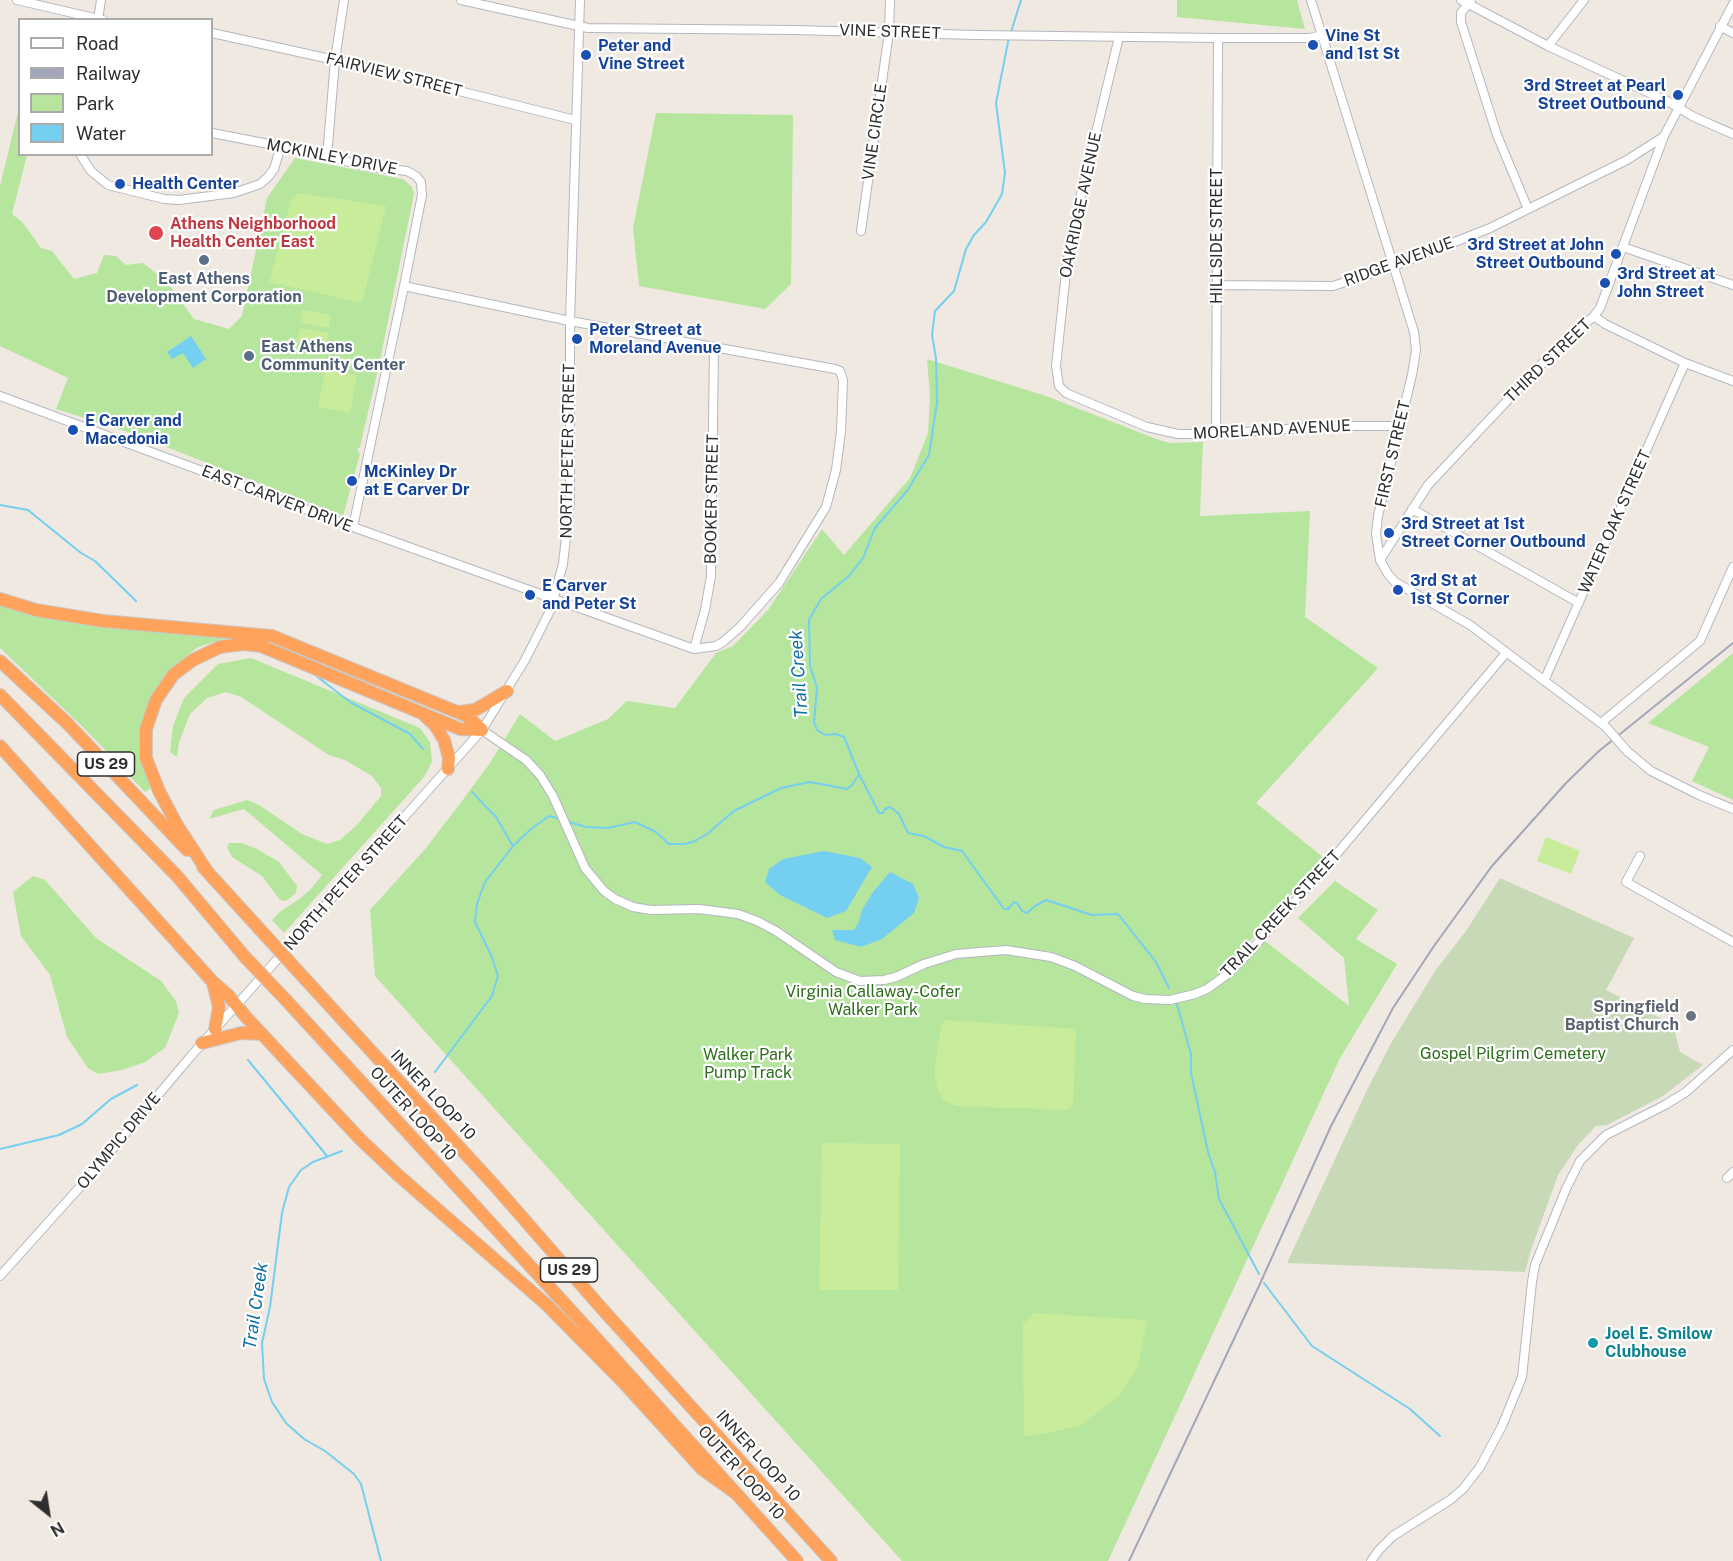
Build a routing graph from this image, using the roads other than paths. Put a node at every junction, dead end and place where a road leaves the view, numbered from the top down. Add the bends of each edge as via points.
1 (17, 0) edge
2 (101, 0) edge
3 (344, 0) edge
4 (461, 0) edge
5 (580, 0) edge
6 (890, 0) edge
7 (1311, 0) edge
8 (1584, 0) edge
9 (1467, 1) edge
10 (1733, 4) edge
11 (94, 18) edge
12 (98, 18) edge
13 (1720, 26) junction
14 (580, 27) junction
15 (889, 32) junction
16 (213, 33) edge
17 (1733, 33) edge
18 (1322, 35) junction
19 (1119, 37) junction
20 (1218, 38) junction
21 (1548, 46) junction
22 (335, 60) junction
23 (1680, 109) junction
24 (575, 120) junction
25 (213, 133) edge
26 (1733, 134) edge
27 (1664, 136) junction
28 (281, 147) junction
29 (81, 156) edge
30 (327, 157) junction
31 (1527, 209) junction
32 (861, 231) dead end
33 (1623, 247) junction
34 (1394, 266) junction
35 (1216, 285) junction
36 (1733, 285) edge
37 (404, 286) junction
38 (1594, 316) junction
39 (570, 321) junction
40 (714, 347) junction
41 (1685, 363) junction
42 (1056, 375) joint
43 (1733, 381) edge
44 (0, 396) edge
45 (1399, 426) junction
46 (1216, 434) junction
47 (1412, 509) junction
48 (353, 527) junction
49 (1380, 560) junction
50 (1733, 567) edge
51 (0, 598) edge
52 (555, 598) junction
53 (1579, 603) junction
54 (694, 649) junction
55 (1506, 652) junction
56 (0, 661) edge
57 (1544, 681) junction
58 (507, 691) junction
59 (0, 695) edge
60 (420, 711) junction
61 (458, 712) junction
62 (1603, 725) junction
63 (482, 730) junction
64 (0, 746) edge
65 (448, 769) junction
66 (1733, 810) edge
67 (1640, 856) dead end
68 (207, 871) junction
69 (1733, 942) edge
70 (212, 981) junction
71 (237, 1005) junction
72 (215, 1029) junction
73 (262, 1034) junction
74 (202, 1043) junction
75 (1731, 1055) edge
76 (0, 1276) edge
77 (737, 1494) junction
78 (797, 1561) edge
79 (831, 1561) edge
80 (1371, 1561) edge

1 - 11 street
2 - 12 street
3 - 22 street
4 - 14 street, VINE STREET
5 - 14 street, NORTH PETER STREET
6 - 15 street, VINE CIRCLE
7 - 18 street, FIRST STREET
8 - 21 street
9 - 21 street
9 - 31 street via 1461,22 1497,135
10 - 13 street, THIRD STREET
13 - 17 street
13 - 23 street, THIRD STREET
14 - 15 street, VINE STREET
14 - 24 street, NORTH PETER STREET
15 - 19 street, VINE STREET
15 - 32 street, VINE CIRCLE
16 - 22 street, FAIRVIEW STREET
18 - 20 street, VINE STREET
18 - 34 street, FIRST STREET
19 - 20 street, VINE STREET
19 - 42 street, OAKRIDGE AVENUE via 1067,263
20 - 35 street, HILLSIDE STREET
21 - 23 street
22 - 24 street, FAIRVIEW STREET
22 - 30 street
23 - 26 street
23 - 27 street, THIRD STREET
24 - 39 street, NORTH PETER STREET
25 - 28 street, MCKINLEY DRIVE
27 - 31 street, RIDGE AVENUE via 1628,160
27 - 33 street, THIRD STREET
28 - 29 street via 274,169 260,184 234,193 178,200 108,185 91,171
28 - 30 street, MCKINLEY DRIVE
30 - 37 street, MCKINLEY DRIVE via 407,171 421,182 422,195
31 - 34 street, RIDGE AVENUE
33 - 36 street
33 - 38 street, THIRD STREET via 1604,302
34 - 35 street, RIDGE AVENUE via 1333,286
34 - 45 street, FIRST STREET via 1412,318 1416,350
35 - 46 street, HILLSIDE STREET
37 - 39 street
37 - 48 street, MCKINLEY DRIVE
38 - 41 street
38 - 47 street, THIRD STREET via 1552,353 1428,485
39 - 40 street
39 - 52 street, NORTH PETER STREET via 570,502
40 - 54 street, BOOKER STREET via 711,576
40 - 54 street via 836,369 843,380 841,430 831,493 819,520 779,583 723,642
41 - 43 street
41 - 53 street, WATER OAK STREET
42 - 46 street, MORELAND AVENUE via 1066,393 1147,427 1178,434
44 - 48 street, EAST CARVER DRIVE
45 - 46 street, MORELAND AVENUE via 1328,426
45 - 49 street, FIRST STREET via 1377,525
47 - 49 street, THIRD STREET
47 - 53 street
48 - 52 street, EAST CARVER DRIVE
49 - 55 street via 1395,582 1470,625
50 - 62 street via 1700,640
51 - 61 highway via 36,610 104,621 272,636
52 - 54 street, EAST CARVER DRIVE
52 - 58 street, NORTH PETER STREET
53 - 57 street, WATER OAK STREET
55 - 57 street
55 - 63 street, TRAIL CREEK STREET via 1324,869 1242,960 1213,986 1182,998 1158,1000 1133,996 1051,957 1006,950 956,954 896,977 860,981 836,972 776,931 738,914 633,907 615,899 585,868 540,775 526,760
56 - 68 highway, INNER LOOP 10 / US 29 via 68,724
57 - 62 street
58 - 61 highway via 475,710
58 - 63 street, NORTH PETER STREET
59 - 77 highway, OUTER LOOP 10 / US 29, bridge via 177,876 245,957
60 - 63 highway via 460,729
60 - 65 highway via 444,740
60 - 68 highway via 261,646 220,647 173,675 156,700 146,729 146,758 168,808
61 - 63 highway
62 - 66 street, bridge via 1651,771
63 - 65 street, NORTH PETER STREET
64 - 70 highway
65 - 71 street, NORTH PETER STREET
67 - 69 street via 1626,882
68 - 79 highway, INNER LOOP 10 / US 29, bridge
70 - 71 highway
70 - 72 highway via 219,1007
71 - 72 street, OLYMPIC DRIVE
71 - 73 highway
72 - 74 street, OLYMPIC DRIVE
73 - 74 highway via 241,1033
73 - 77 highway via 360,1139 547,1305 702,1469
74 - 76 street, OLYMPIC DRIVE
75 - 80 street via 1675,1099 1606,1135 1580,1161 1535,1264 1522,1377 1502,1426 1480,1467 1462,1489 1394,1536
77 - 78 highway, OUTER LOOP 10 / US 29

